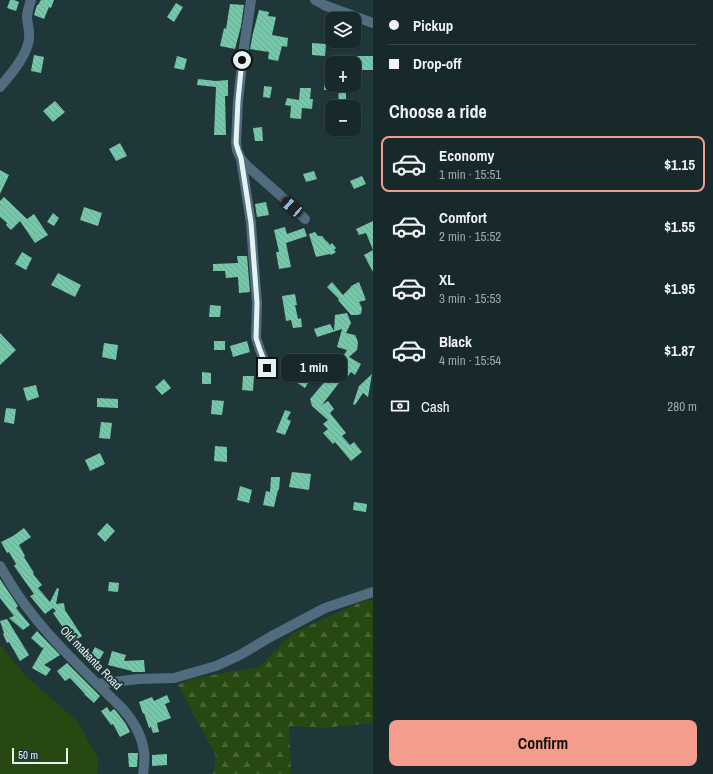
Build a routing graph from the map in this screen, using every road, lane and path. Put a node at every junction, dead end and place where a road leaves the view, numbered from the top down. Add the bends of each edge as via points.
1 (31, 0) edge
2 (251, 0) edge
3 (314, 0) edge
4 (373, 23) edge
5 (0, 88) edge
6 (241, 158) junction
7 (305, 219) dead end
8 (267, 368) dead end
9 (0, 566) edge
10 (373, 592) edge
11 (98, 684) junction
12 (142, 774) edge

1 - 5 street via 27,17 29,40 19,63
2 - 6 street via 238,101 236,143
3 - 4 street
6 - 7 street
6 - 8 street via 251,223 257,303 256,338
9 - 11 street, Old mabanta Road via 38,622
10 - 11 street via 324,608 216,666 174,678
11 - 12 street, Old mabanta Road via 129,716 136,728 144,753

